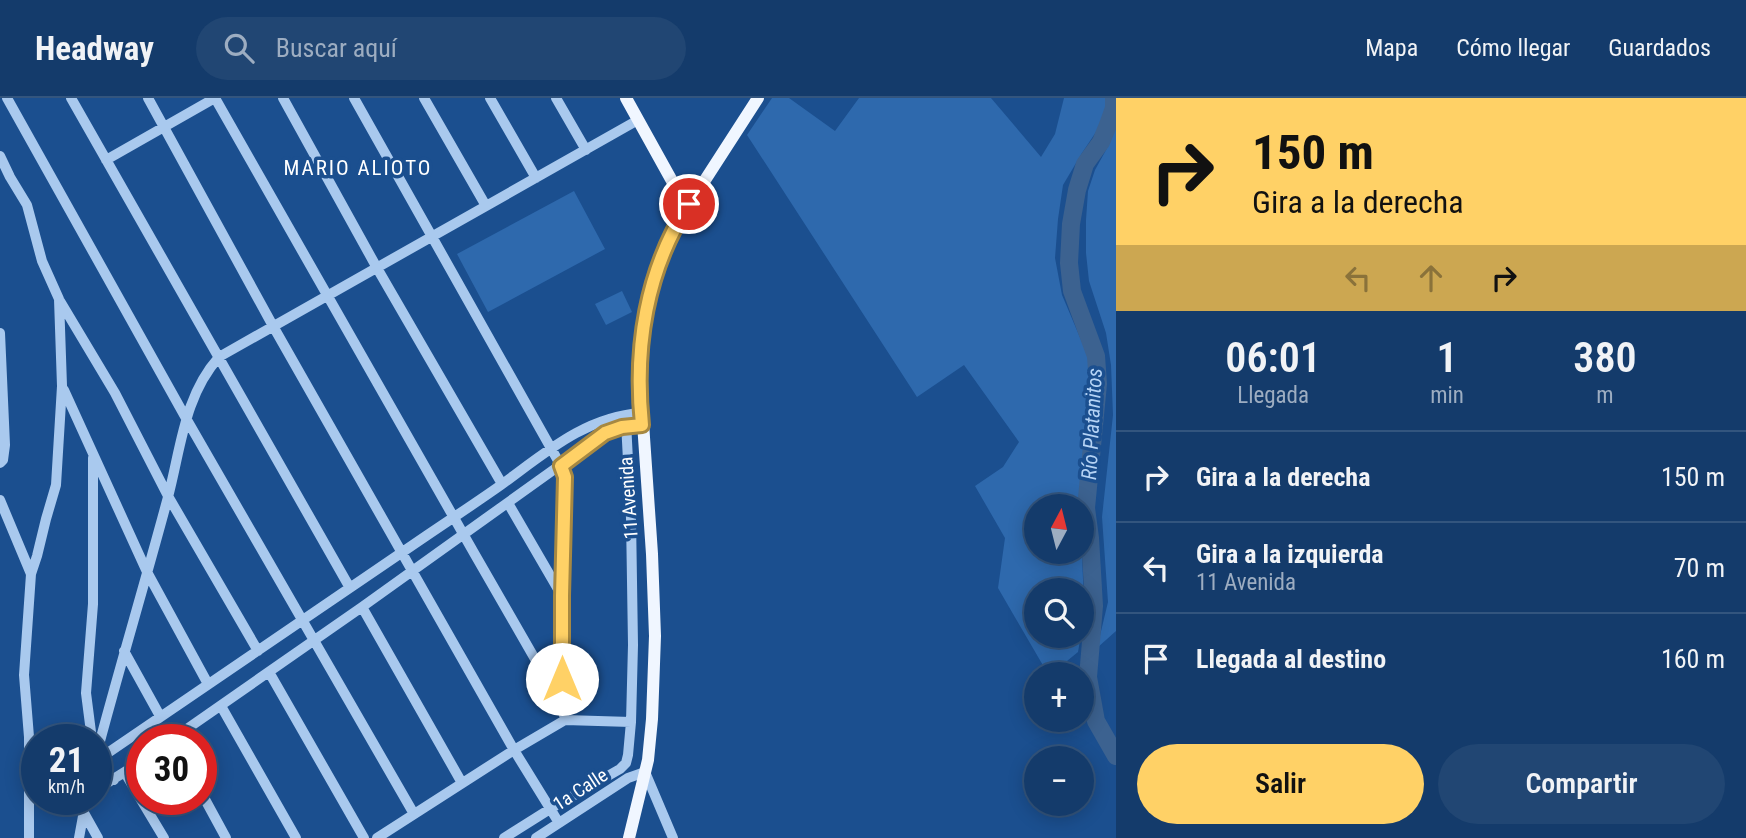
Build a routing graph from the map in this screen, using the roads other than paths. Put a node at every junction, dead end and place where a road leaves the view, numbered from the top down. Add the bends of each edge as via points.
1 (6, 98) edge
2 (71, 98) edge
3 (148, 98) edge
4 (283, 98) edge
5 (354, 98) edge
6 (424, 98) edge
7 (490, 98) edge
8 (556, 98) edge
9 (626, 98) edge
10 (758, 98) edge
11 (638, 120) junction
12 (164, 127) junction
13 (586, 150) junction
14 (0, 156) edge
15 (106, 160) junction
16 (536, 178) junction
17 (486, 206) junction
18 (687, 208) junction
19 (432, 237) junction
20 (377, 268) junction
21 (328, 295) junction
22 (59, 299) junction
23 (273, 326) junction
24 (0, 333) edge
25 (219, 357) junction
26 (62, 386) junction
27 (626, 415) junction
28 (642, 419) junction
29 (187, 420) junction
30 (627, 426) junction
31 (550, 448) junction
32 (93, 454) junction
33 (0, 463) edge
34 (561, 466) junction
35 (502, 484) junction
36 (168, 496) junction
37 (0, 500) edge
38 (508, 503) junction
39 (453, 518) junction
40 (463, 535) junction
41 (403, 552) junction
42 (413, 570) junction
43 (146, 572) junction
44 (31, 573) junction
45 (350, 588) junction
46 (562, 596) junction
47 (362, 607) junction
48 (301, 619) junction
49 (313, 641) junction
50 (258, 650) junction
51 (124, 651) junction
52 (269, 672) junction
53 (208, 684) junction
54 (221, 706) junction
55 (562, 706) junction
56 (160, 716) junction
57 (565, 720) junction
58 (631, 722) junction
59 (90, 724) edge
60 (105, 724) edge
61 (196, 724) edge
62 (112, 750) edge
63 (514, 750) junction
64 (645, 772) junction
65 (125, 773) joint
66 (114, 780) edge
67 (462, 783) junction
68 (550, 809) junction
69 (414, 814) junction
70 (84, 815) edge
71 (85, 815) edge
72 (214, 815) edge
73 (559, 823) junction
74 (29, 838) edge
75 (79, 838) edge
76 (98, 838) edge
77 (164, 838) edge
78 (226, 838) edge
79 (296, 838) edge
80 (364, 838) edge
81 (377, 838) edge
82 (504, 838) edge
83 (536, 838) edge
84 (629, 838) edge
85 (673, 838) edge

1 - 29 street
2 - 15 street
3 - 12 street
4 - 20 street
5 - 19 street
6 - 17 street
7 - 16 street
8 - 13 street
9 - 11 main road
10 - 18 main road, 11 Avenida
11 - 13 street
11 - 18 main road
12 - 15 street
12 - 21 street via 215,98
12 - 23 street
13 - 16 street
14 - 22 street via 27,205 42,261
15 - 25 street
16 - 17 street
17 - 19 street
18 - 28 main road, 11 Avenida via 662,254 649,295 641,345
19 - 20 street
19 - 31 street
20 - 21 street
20 - 35 street
21 - 23 street
21 - 39 street
22 - 26 street
22 - 36 street
23 - 25 street
23 - 41 street
24 - 33 street via 5,445
25 - 29 street via 199,384
25 - 45 street
26 - 32 street
26 - 44 street via 56,485
27 - 28 street
27 - 30 street
27 - 31 street via 595,423
28 - 30 street
28 - 64 main road, 11 Avenida via 655,636
29 - 36 street
29 - 48 street
30 - 34 street via 605,433
30 - 58 street
31 - 34 street
31 - 35 street
32 - 43 street
32 - 59 street via 93,604 86,692
34 - 38 street
34 - 46 street via 565,477
35 - 39 street
36 - 43 street
36 - 50 street
37 - 44 street
38 - 40 street
38 - 46 street
39 - 40 street
39 - 41 street
40 - 42 street
40 - 55 street
41 - 42 street
41 - 45 street
42 - 47 street
42 - 63 street
43 - 51 street
43 - 53 street
44 - 74 street via 24,675
45 - 48 street
46 - 55 street
47 - 49 street
47 - 67 street
48 - 49 street
48 - 50 street
49 - 52 street
49 - 69 street
50 - 53 street
51 - 56 street
51 - 60 street
52 - 54 street
52 - 80 street
53 - 56 street
54 - 61 street
54 - 79 street
55 - 57 street
56 - 62 street
57 - 58 street
57 - 63 street
58 - 68 street via 626,763
63 - 67 street
63 - 68 street
64 - 73 street, 1a Calle via 628,778
64 - 84 main road, 11 Avenida
64 - 85 street
65 - 66 street
65 - 77 street
67 - 69 street
68 - 73 street
68 - 82 street
69 - 81 street
70 - 75 street
71 - 76 street
72 - 78 street
73 - 83 street, 1a Calle

